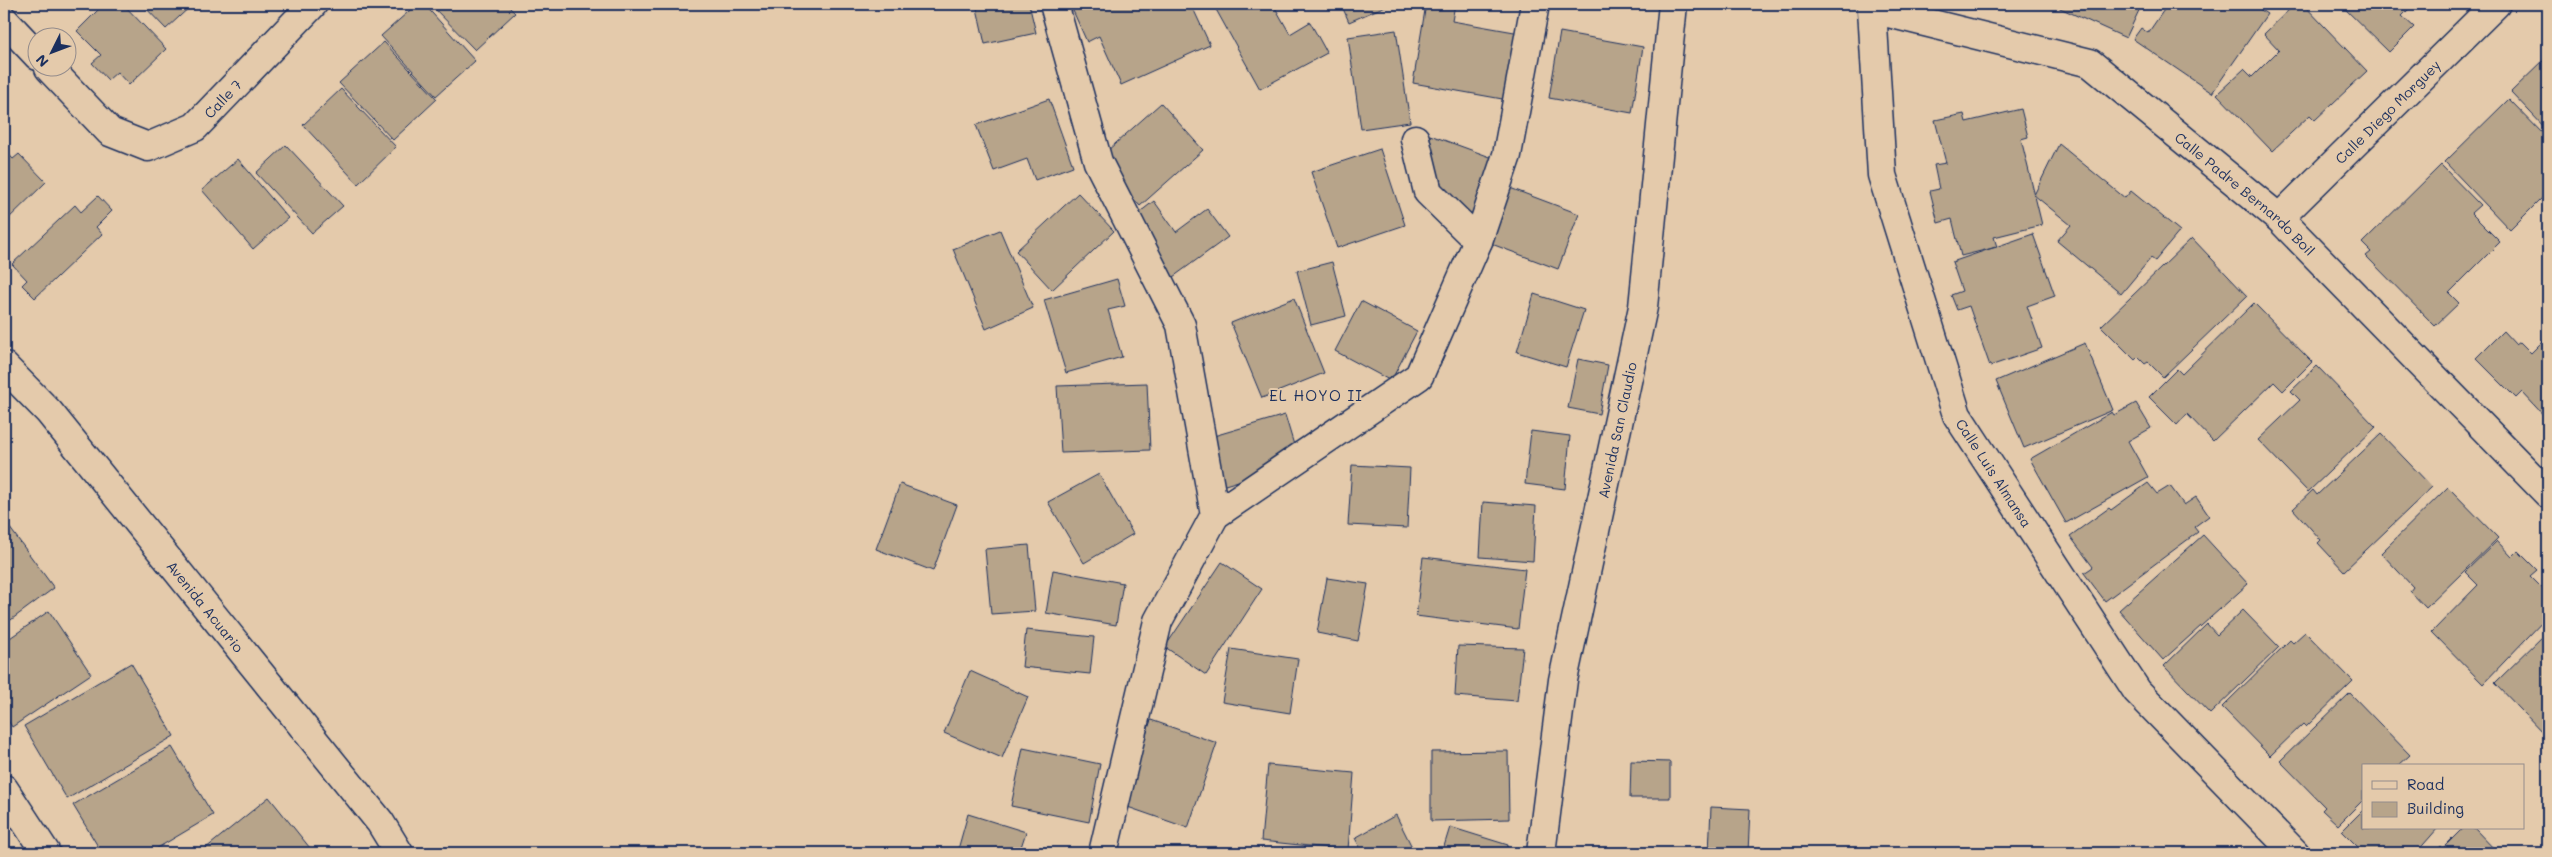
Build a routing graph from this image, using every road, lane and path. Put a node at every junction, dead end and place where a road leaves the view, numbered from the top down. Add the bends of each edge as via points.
1 (313, 4) edge
2 (1054, 4) edge
3 (1535, 4) edge
4 (1674, 4) edge
5 (2496, 4) edge
6 (1872, 9) joint
7 (4, 20) edge
8 (28, 45) edge
9 (59, 78) edge
10 (1415, 139) dead end
11 (2279, 218) junction
12 (1478, 241) junction
13 (4, 366) edge
14 (2548, 494) edge
15 (1215, 515) junction
16 (4, 789) edge
17 (46, 853) edge
18 (399, 853) edge
19 (1103, 853) edge
20 (1541, 853) edge
21 (2295, 853) edge

1 - 9 street, Calle 7 via 195,127 148,147 110,132
2 - 15 street via 1098,162 1181,325
3 - 12 street via 1507,155
4 - 20 street, Avenida San Claudio via 1643,307 1562,680
5 - 11 street, Calle Diego Morguey
6 - 11 street, Calle Padre Bernardo Boil via 2090,63
6 - 21 street, Calle Luis Almansa via 1882,175 1957,416 2137,691
7 - 8 street
10 - 12 street via 1428,192
11 - 14 street, Calle Padre Bernardo Boil
12 - 15 street via 1419,376
13 - 18 street, Avenida Acuario via 49,412 380,822
15 - 19 street via 1158,621
16 - 17 street

